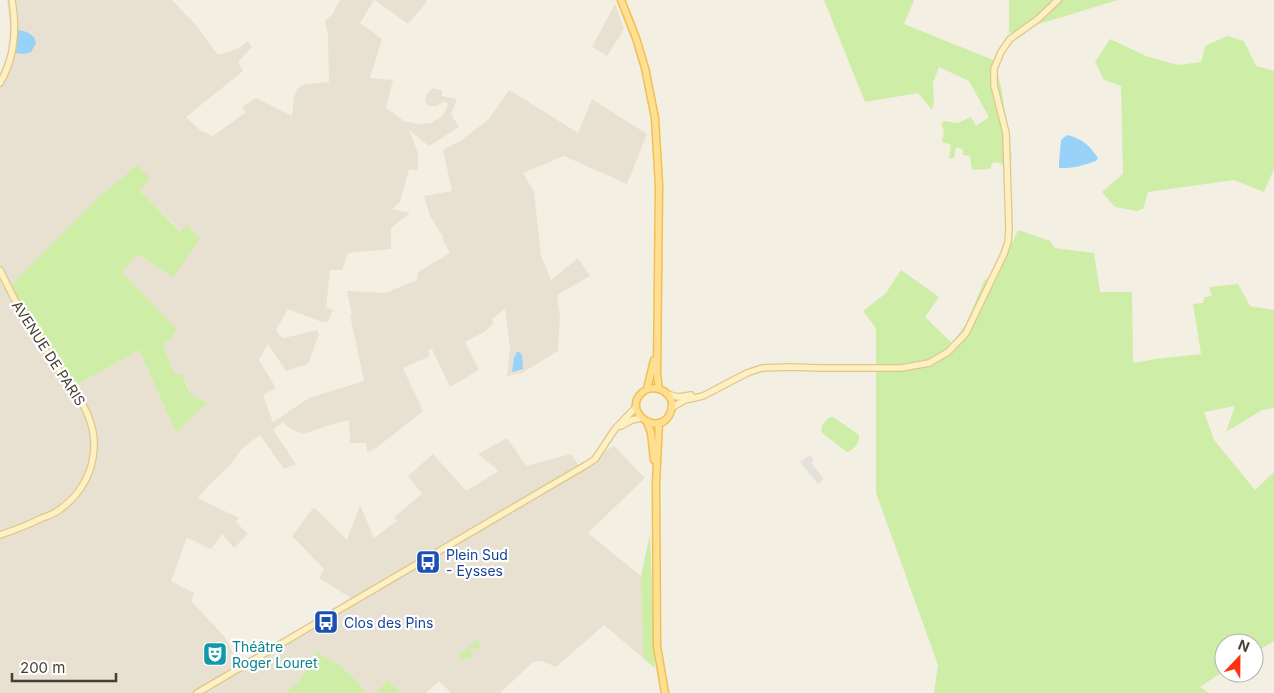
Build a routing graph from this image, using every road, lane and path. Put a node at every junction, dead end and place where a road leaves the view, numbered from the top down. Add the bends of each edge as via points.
1 (12, 0) edge
2 (621, 0) edge
3 (1058, 0) edge
4 (0, 83) edge
5 (0, 270) edge
6 (657, 347) junction
7 (647, 389) junction
8 (659, 389) junction
9 (715, 390) junction
10 (667, 394) junction
11 (636, 408) junction
12 (671, 408) junction
13 (644, 420) junction
14 (659, 423) junction
15 (615, 429) junction
16 (656, 482) junction
17 (0, 535) edge
18 (197, 693) edge
19 (664, 693) edge

1 - 4 main road via 14,40
2 - 6 main road via 645,68 655,118 659,186
3 - 9 main road via 1010,39 994,69 994,85 1006,133 1009,229 1004,254 966,333 948,352 928,363 900,368 762,368 747,372
5 - 17 main road, AVENUE DE PARIS via 27,323 87,412 92,426 94,452 88,477 71,500 54,513
6 - 7 main road
6 - 8 main road
7 - 8 main road
7 - 11 main road via 639,396
8 - 10 main road
9 - 10 main road via 678,397
9 - 12 main road
10 - 12 main road
11 - 13 main road
11 - 15 main road
12 - 14 main road
13 - 14 main road
13 - 15 main road via 632,420
13 - 16 main road via 650,433
14 - 16 main road
15 - 18 main road via 595,459 579,470
16 - 19 main road via 657,646

